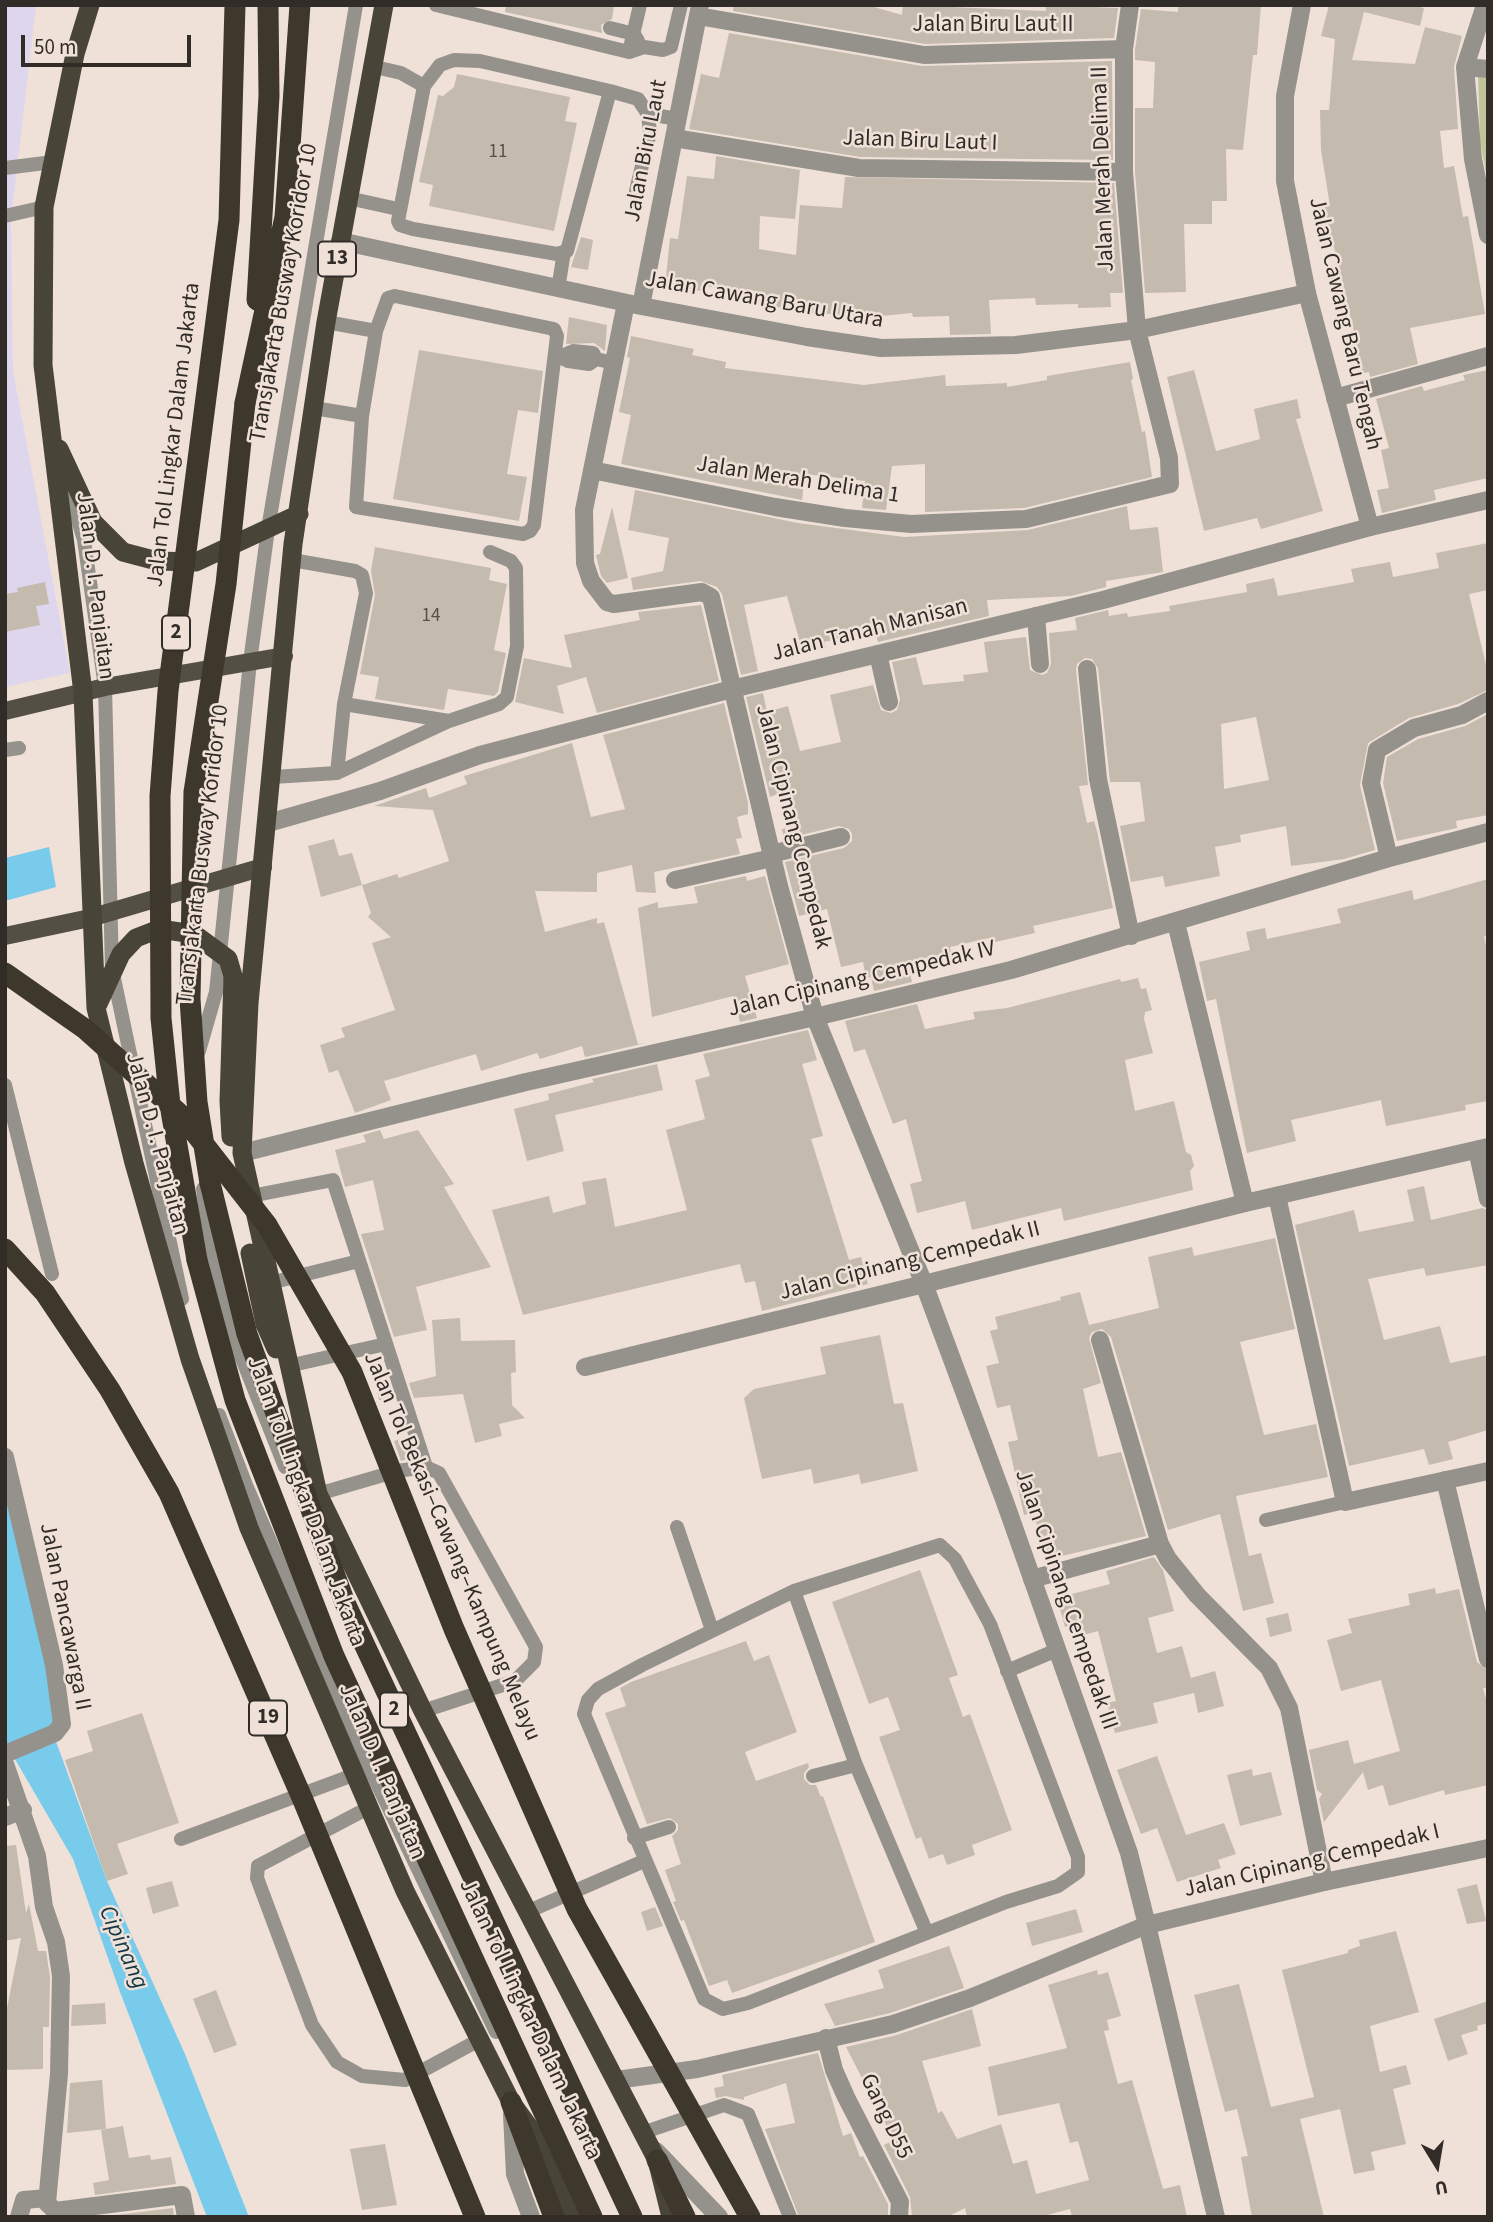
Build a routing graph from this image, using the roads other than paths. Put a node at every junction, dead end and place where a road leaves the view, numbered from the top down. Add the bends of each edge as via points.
1 (90, 5) edge
2 (235, 5) edge
3 (268, 5) edge
4 (300, 5) edge
5 (356, 5) edge
6 (384, 5) edge
7 (640, 5) edge
8 (681, 5) edge
9 (1130, 5) edge
10 (1302, 5) edge
11 (1485, 5) edge
12 (440, 6) edge
13 (699, 11) edge
14 (610, 28) dead end
15 (634, 34) junction
16 (644, 47) junction
17 (1124, 49) junction
18 (629, 52) junction
19 (371, 66) junction
20 (1465, 67) junction
21 (1488, 69) edge
22 (424, 86) junction
23 (610, 91) junction
24 (648, 114) junction
25 (678, 119) junction
26 (674, 138) junction
27 (53, 162) junction
28 (5, 168) edge
29 (1124, 172) junction
30 (636, 191) dead end
31 (348, 198) junction
32 (44, 207) junction
33 (398, 209) junction
34 (5, 216) edge
35 (1488, 235) edge
36 (340, 241) junction
37 (564, 252) junction
38 (558, 289) junction
39 (1307, 293) junction
40 (634, 304) junction
41 (326, 322) junction
42 (1137, 330) junction
43 (376, 331) junction
44 (558, 355) junction
45 (1488, 356) edge
46 (605, 361) junction
47 (1335, 398) junction
48 (245, 403) junction
49 (314, 408) junction
50 (362, 416) junction
51 (51, 429) junction
52 (592, 470) junction
53 (1488, 500) edge
54 (299, 514) junction
55 (1370, 527) junction
56 (268, 529) junction
57 (490, 552) dead end
58 (292, 560) junction
59 (1036, 616) junction
60 (878, 654) junction
61 (284, 656) junction
62 (250, 662) junction
63 (1040, 664) dead end
64 (1087, 669) dead end
65 (105, 687) junction
66 (732, 689) junction
67 (83, 694) junction
68 (1488, 701) edge
69 (889, 702) dead end
70 (344, 704) junction
71 (5, 711) edge
72 (449, 722) junction
73 (337, 773) junction
74 (273, 777) junction
75 (268, 823) junction
76 (1488, 832) edge
77 (841, 837) dead end
78 (772, 856) junction
79 (1389, 858) junction
80 (263, 867) junction
81 (229, 875) junction
82 (675, 880) dead end
83 (111, 911) junction
84 (90, 918) junction
85 (1176, 923) junction
86 (5, 936) edge
87 (1131, 936) junction
88 (220, 952) junction
89 (112, 969) junction
90 (5, 973) edge
91 (96, 1008) junction
92 (815, 1017) junction
93 (5, 1086) edge
94 (1482, 1148) edge
95 (242, 1153) junction
96 (251, 1196) junction
97 (1277, 1196) junction
98 (1488, 1199) edge
99 (1245, 1203) junction
100 (5, 1249) edge
101 (359, 1261) junction
102 (52, 1274) dead end
103 (270, 1283) junction
104 (925, 1284) junction
105 (1100, 1340) dead end
106 (386, 1344) junction
107 (288, 1366) junction
108 (585, 1367) dead end
109 (292, 1386) junction
110 (5, 1457) edge
111 (426, 1467) junction
112 (1488, 1471) edge
113 (1445, 1480) junction
114 (318, 1494) junction
115 (1345, 1502) junction
116 (1266, 1520) dead end
117 (677, 1527) dead end
118 (1160, 1544) junction
119 (1032, 1578) junction
120 (794, 1591) junction
121 (712, 1630) junction
122 (1057, 1650) junction
123 (1488, 1659) edge
124 (1007, 1671) junction
125 (423, 1711) junction
126 (8, 1756) edge
127 (856, 1765) junction
128 (356, 1774) junction
129 (813, 1776) dead end
130 (370, 1807) junction
131 (23, 1810) junction
132 (5, 1817) edge
133 (669, 1826) dead end
134 (634, 1838) junction
135 (181, 1839) dead end
136 (1488, 1848) edge
137 (643, 1861) junction
138 (1324, 1882) junction
139 (529, 1911) junction
140 (1147, 1925) junction
141 (927, 1933) junction
142 (826, 2038) junction
143 (481, 2039) junction
144 (616, 2080) junction
145 (511, 2102) junction
146 (649, 2146) junction
147 (47, 2198) junction
148 (19, 2217) edge
149 (186, 2217) edge
150 (475, 2217) edge
151 (531, 2217) edge
152 (554, 2217) edge
153 (572, 2217) edge
154 (582, 2217) edge
155 (592, 2217) edge
156 (627, 2217) edge
157 (632, 2217) edge
158 (671, 2217) edge
159 (685, 2217) edge
160 (719, 2217) edge
161 (750, 2217) edge
162 (790, 2217) edge
163 (899, 2217) edge
164 (1216, 2217) edge

1 - 27 highway, Jalan D. I. Panjaitan
2 - 155 highway, Jalan Tol Lingkar Dalam Jakarta / 2, bridge via 229,220 168,691 160,796 159,963 170,1105 197,1260 235,1401 301,1575 339,1669
3 - 48 highway, 2 via 261,264
4 - 48 highway via 285,217
5 - 56 lane, Transjakarta Busway Koridor 10
6 - 19 highway, 13
7 - 15 lane
8 - 16 lane via 671,47
9 - 17 street, Jalan Merah Delima II
10 - 39 street, Jalan Cawang Baru Tengah via 1285,96 1286,181
11 - 20 street
12 - 18 lane
13 - 17 street, Jalan Biru Laut II via 924,55
13 - 25 street, Jalan Biru Laut
14 - 15 lane
15 - 16 lane
15 - 18 lane
16 - 18 lane
17 - 29 street, Jalan Merah Delima II
19 - 22 lane via 401,73
19 - 31 highway, 13
20 - 21 street
20 - 35 street via 1473,159
22 - 23 lane via 440,65 454,60 480,61
22 - 33 lane
23 - 24 lane via 638,99
23 - 37 lane
24 - 25 lane
24 - 30 lane via 650,132
25 - 26 street, Jalan Biru Laut
26 - 29 street, Jalan Biru Laut I via 859,169
26 - 40 street, Jalan Biru Laut
27 - 28 lane
27 - 32 highway, Jalan D. I. Panjaitan
29 - 42 street, Jalan Merah Delima II
31 - 33 lane
31 - 36 highway, 13
32 - 34 lane
32 - 51 highway, Jalan D. I. Panjaitan via 43,365
33 - 37 lane via 400,225
36 - 38 street, Jalan Cawang Baru Utara
36 - 41 highway, 13
37 - 38 lane
38 - 40 street, Jalan Cawang Baru Utara
39 - 42 street, Jalan Cawang Baru Utara
39 - 47 street, Jalan Cawang Baru Tengah
40 - 42 street, Jalan Cawang Baru Utara via 881,348 1016,345
40 - 46 street, Jalan Biru Laut
41 - 43 lane
41 - 49 highway, 13
42 - 52 street, Jalan Merah Delima 1 via 1170,458 1172,480 1165,487 1026,519 911,524 775,507
43 - 44 lane via 388,298 395,296 551,327
43 - 50 lane
44 - 46 lane via 593,353
44 - 50 lane via 534,525 523,534 358,509
45 - 47 street
46 - 52 street, Jalan Biru Laut
47 - 55 street, Jalan Cawang Baru Tengah
48 - 157 highway, Jalan Tol Lingkar Dalam Jakarta / 2, bridge via 226,584 194,792 190,999 197,1102 210,1184 247,1334 345,1603
49 - 50 lane
49 - 54 highway, 13
51 - 56 highway via 93,522 123,551 157,561 196,562
51 - 65 lane via 83,540
51 - 67 highway, Jalan D. I. Panjaitan
52 - 66 street, Jalan Cipinang Cempedak via 584,509 584,563 591,580 607,602 614,604 707,594 715,605
53 - 55 street, Jalan Tanah Manisan
54 - 56 highway
54 - 58 highway
55 - 59 street, Jalan Tanah Manisan
56 - 62 lane, Transjakarta Busway Koridor 10
57 - 72 lane via 516,568 517,646 507,697
58 - 61 highway
58 - 70 lane via 362,575 366,593
59 - 60 street, Jalan Tanah Manisan
59 - 63 street
60 - 66 street, Jalan Tanah Manisan
60 - 69 street
61 - 62 main road
61 - 74 highway
62 - 65 main road
62 - 81 lane, Transjakarta Busway Koridor 10
64 - 87 street via 1098,779
65 - 67 main road
65 - 83 lane
66 - 75 street, Jalan Tanah Manisan via 480,755
66 - 78 street, Jalan Cipinang Cempedak
67 - 71 main road
67 - 84 highway, Jalan D. I. Panjaitan
68 - 79 street via 1462,715 1414,728 1377,750 1371,783
70 - 72 lane
70 - 73 lane
72 - 73 lane
73 - 74 lane
74 - 75 highway
75 - 80 highway
76 - 79 street, Jalan Cipinang Cempedak IV
77 - 78 street
78 - 82 street
78 - 92 street, Jalan Cipinang Cempedak
79 - 85 street, Jalan Cipinang Cempedak IV
80 - 81 main road
80 - 95 highway via 245,1055
81 - 83 main road
81 - 88 lane, Transjakarta Busway Koridor 10
83 - 84 main road
83 - 89 lane
84 - 86 main road
84 - 91 highway, Jalan D. I. Panjaitan
85 - 87 street, Jalan Cipinang Cempedak IV
85 - 99 street
87 - 92 street, Jalan Cipinang Cempedak IV
88 - 89 highway via 194,934 159,929 135,938
88 - 109 highway via 228,959 233,976 232,1155 265,1324
88 - 156 lane, Transjakarta Busway Koridor 10 via 216,992 199,1048 192,1107 209,1236 235,1341 390,1723
89 - 91 highway
89 - 154 lane via 194,1347 246,1485 349,1725
90 - 161 highway, Jalan Tol Bekasi–Cawang–Kampung Melayu, bridge via 85,1029 181,1115 267,1225 352,1372 454,1629 577,1909
91 - 128 highway, Jalan D. I. Panjaitan via 190,1359 249,1528
92 - 95 street, Jalan Cipinang Cempedak IV
92 - 104 street, Jalan Cipinang Cempedak III
93 - 102 lane
94 - 97 street, Jalan Cipinang Cempedak II
94 - 98 street, Jalan Cipinang Cempedak II
95 - 96 highway
96 - 101 lane via 333,1180
96 - 103 highway
97 - 99 street, Jalan Cipinang Cempedak II
97 - 115 street
99 - 104 street, Jalan Cipinang Cempedak II
100 - 150 highway, 19, bridge via 45,1293 169,1493 303,1801
101 - 103 lane
101 - 106 lane
103 - 107 highway
104 - 108 street, Jalan Cipinang Cempedak II
104 - 119 street, Jalan Cipinang Cempedak III
105 - 118 street
106 - 107 lane
106 - 111 lane
107 - 109 highway
109 - 114 highway
110 - 126 street, Jalan Pancawarga II via 54,1665 62,1724 55,1733
111 - 114 lane
111 - 125 lane via 439,1474 536,1647 534,1662 515,1681
112 - 113 street
113 - 115 street
113 - 123 street
114 - 125 highway
115 - 116 lane
117 - 121 lane
118 - 119 street
118 - 138 street via 1198,1595 1269,1668 1289,1708
119 - 122 street, Jalan Cipinang Cempedak III
120 - 121 lane
120 - 124 lane via 940,1545 955,1559 990,1624
120 - 127 lane
121 - 134 lane via 598,1689 588,1700 584,1714
122 - 124 lane
122 - 140 street, Jalan Cipinang Cempedak III via 1129,1853
124 - 141 lane via 1078,1857 1078,1872 1058,1886
125 - 139 highway
126 - 131 street, Jalan Pancawarga II
127 - 129 lane
127 - 141 lane
128 - 130 highway, Jalan D. I. Panjaitan
128 - 135 lane
130 - 143 highway, Jalan D. I. Panjaitan via 405,1891
130 - 143 lane via 258,1866 257,1878 312,2025 337,2062 362,2076 405,2080
131 - 132 street
131 - 147 street, Jalan Pancawarga II via 61,1976 59,2074
133 - 134 lane
134 - 137 lane
136 - 138 street, Jalan Cipinang Cempedak I
137 - 139 lane
137 - 141 lane via 668,1908 704,1999 723,2009
138 - 140 street, Jalan Cipinang Cempedak I
139 - 144 highway
140 - 142 street, Jalan Cipinang Cempedak I via 970,1998 893,2024
140 - 164 street, Jalan Cipinang Cempedak III
142 - 144 street, Jalan Cipinang Cempedak I via 697,2069
142 - 163 street, Gang D55 via 846,2097 900,2202
143 - 145 highway, Jalan D. I. Panjaitan
144 - 146 highway
145 - 151 street via 515,2174
145 - 152 highway
145 - 153 highway, Jalan D. I. Panjaitan via 542,2145
146 - 158 highway
146 - 159 highway
146 - 160 street
146 - 162 lane via 724,2105 748,2114
147 - 148 street via 24,2200
147 - 149 street via 55,2211 182,2195

